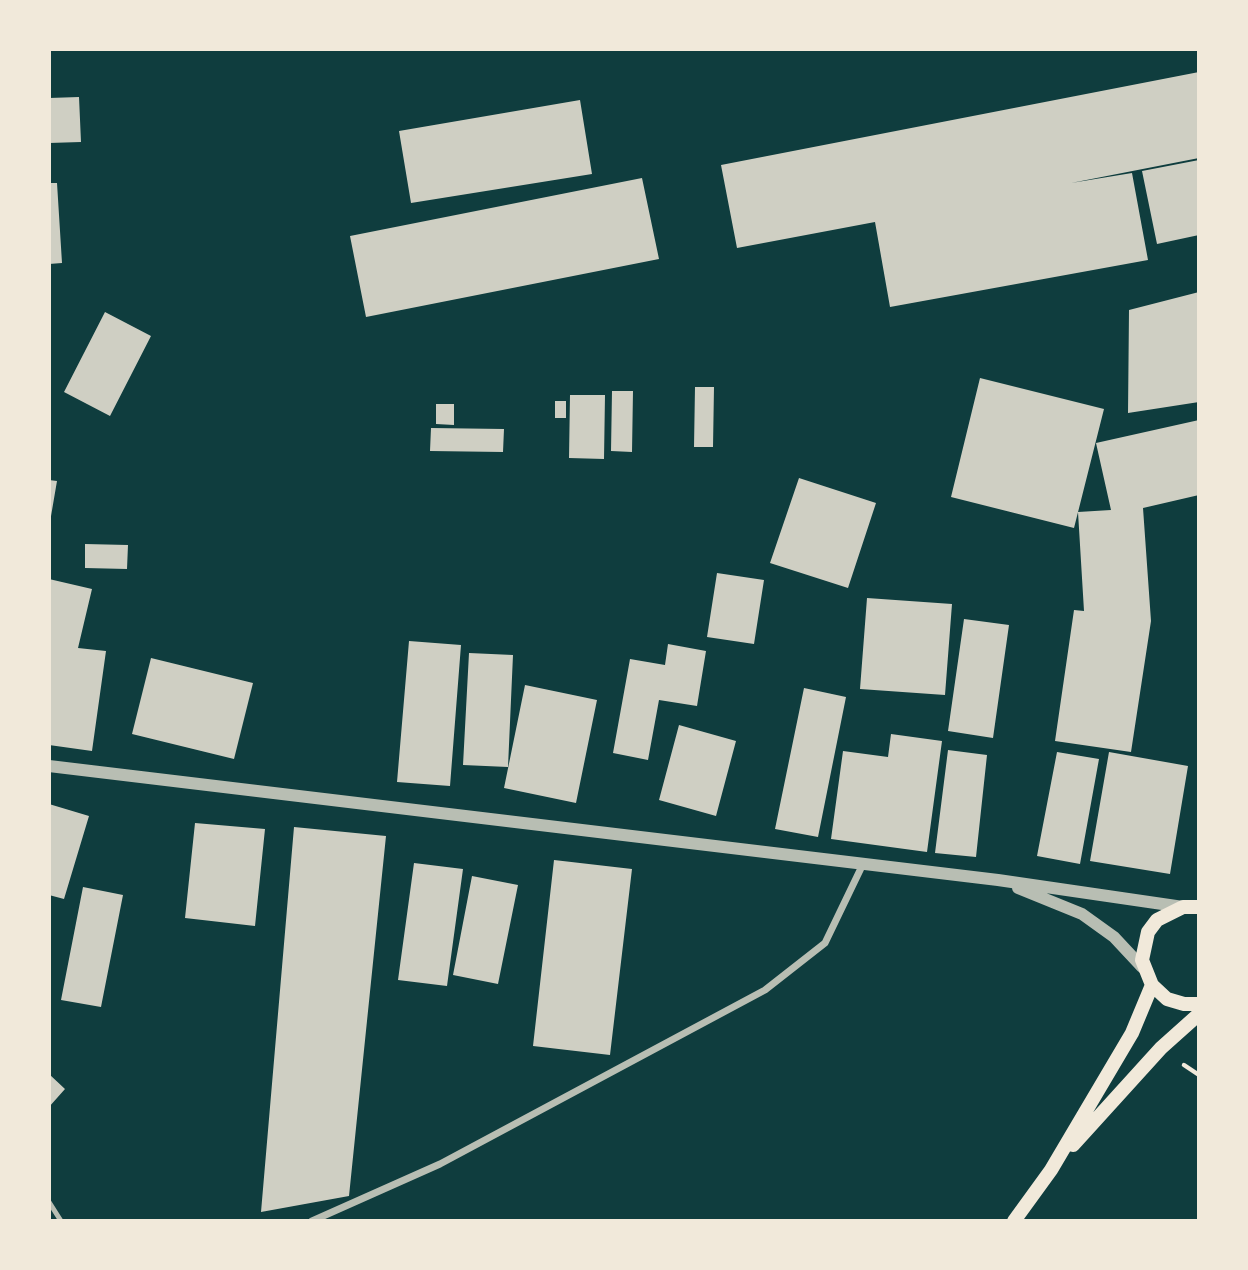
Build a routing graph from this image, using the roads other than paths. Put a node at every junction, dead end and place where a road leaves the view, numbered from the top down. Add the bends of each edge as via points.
1 (49, 766) edge
2 (863, 864) junction
3 (998, 880) junction
4 (1183, 906) junction
5 (1199, 907) edge
6 (1142, 967) junction
7 (1152, 985) junction
8 (1199, 1004) edge
9 (1199, 1014) edge
10 (1051, 1170) junction
11 (49, 1202) edge
12 (61, 1221) edge
13 (312, 1221) edge
14 (1014, 1221) edge

1 - 2 street
2 - 3 street
2 - 13 street via 825,943 765,990 440,1164
3 - 4 street
3 - 6 street via 1082,914 1114,937
4 - 5 main road
4 - 6 main road via 1168,912 1148,932
6 - 7 main road
7 - 8 main road via 1167,999
7 - 10 main road via 1132,1033
9 - 10 main road via 1161,1048
10 - 14 main road
11 - 12 lane

